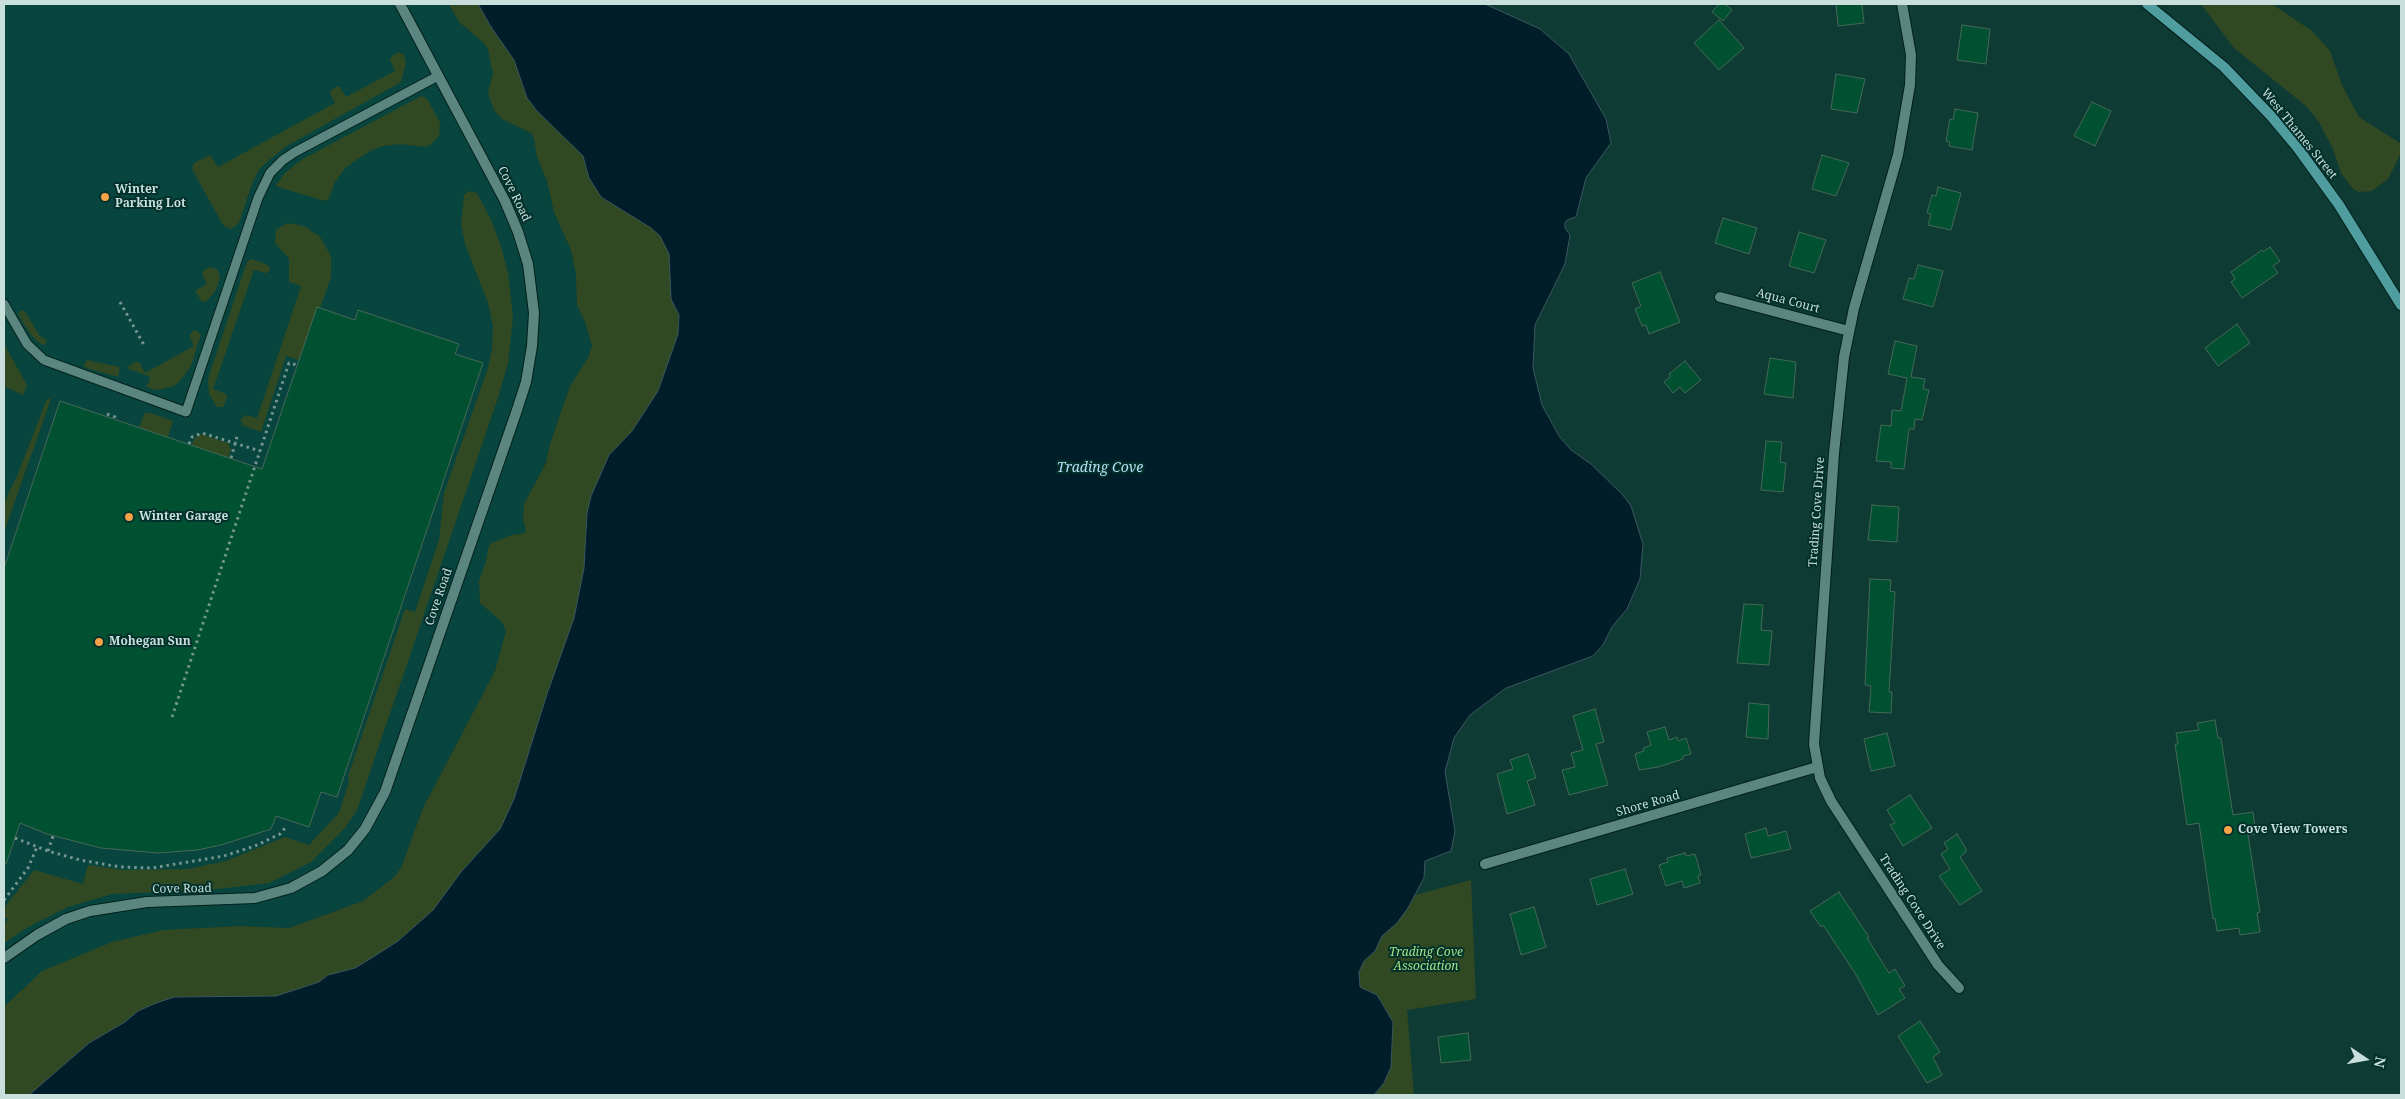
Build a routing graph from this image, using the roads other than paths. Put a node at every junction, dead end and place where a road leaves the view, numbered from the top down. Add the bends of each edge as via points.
1 (400, 4) edge
2 (1902, 4) edge
3 (2148, 4) edge
4 (438, 76) junction
5 (1720, 297) dead end
6 (4, 304) edge
7 (2401, 305) edge
8 (1849, 331) junction
9 (1817, 767) junction
10 (1485, 864) dead end
11 (4, 958) edge
12 (1960, 988) dead end

1 - 4 street, Cove Road
2 - 8 street, Trading Cove Drive via 1911,67 1903,129
3 - 7 main road, West Thames Street via 2204,49 2271,116 2339,205
4 - 6 lane via 295,152 270,173 258,198 186,412 44,360 27,344
4 - 11 street, Cove Road via 505,201 524,248 534,313 532,346 517,410 395,768 375,813 354,843 334,863 291,888 255,898 147,902 90,911 37,935
5 - 8 street, Aqua Court
8 - 9 street, Trading Cove Drive via 1838,403 1830,500 1814,724
9 - 10 street, Shore Road
9 - 12 street, Trading Cove Drive via 1832,801 1928,952

